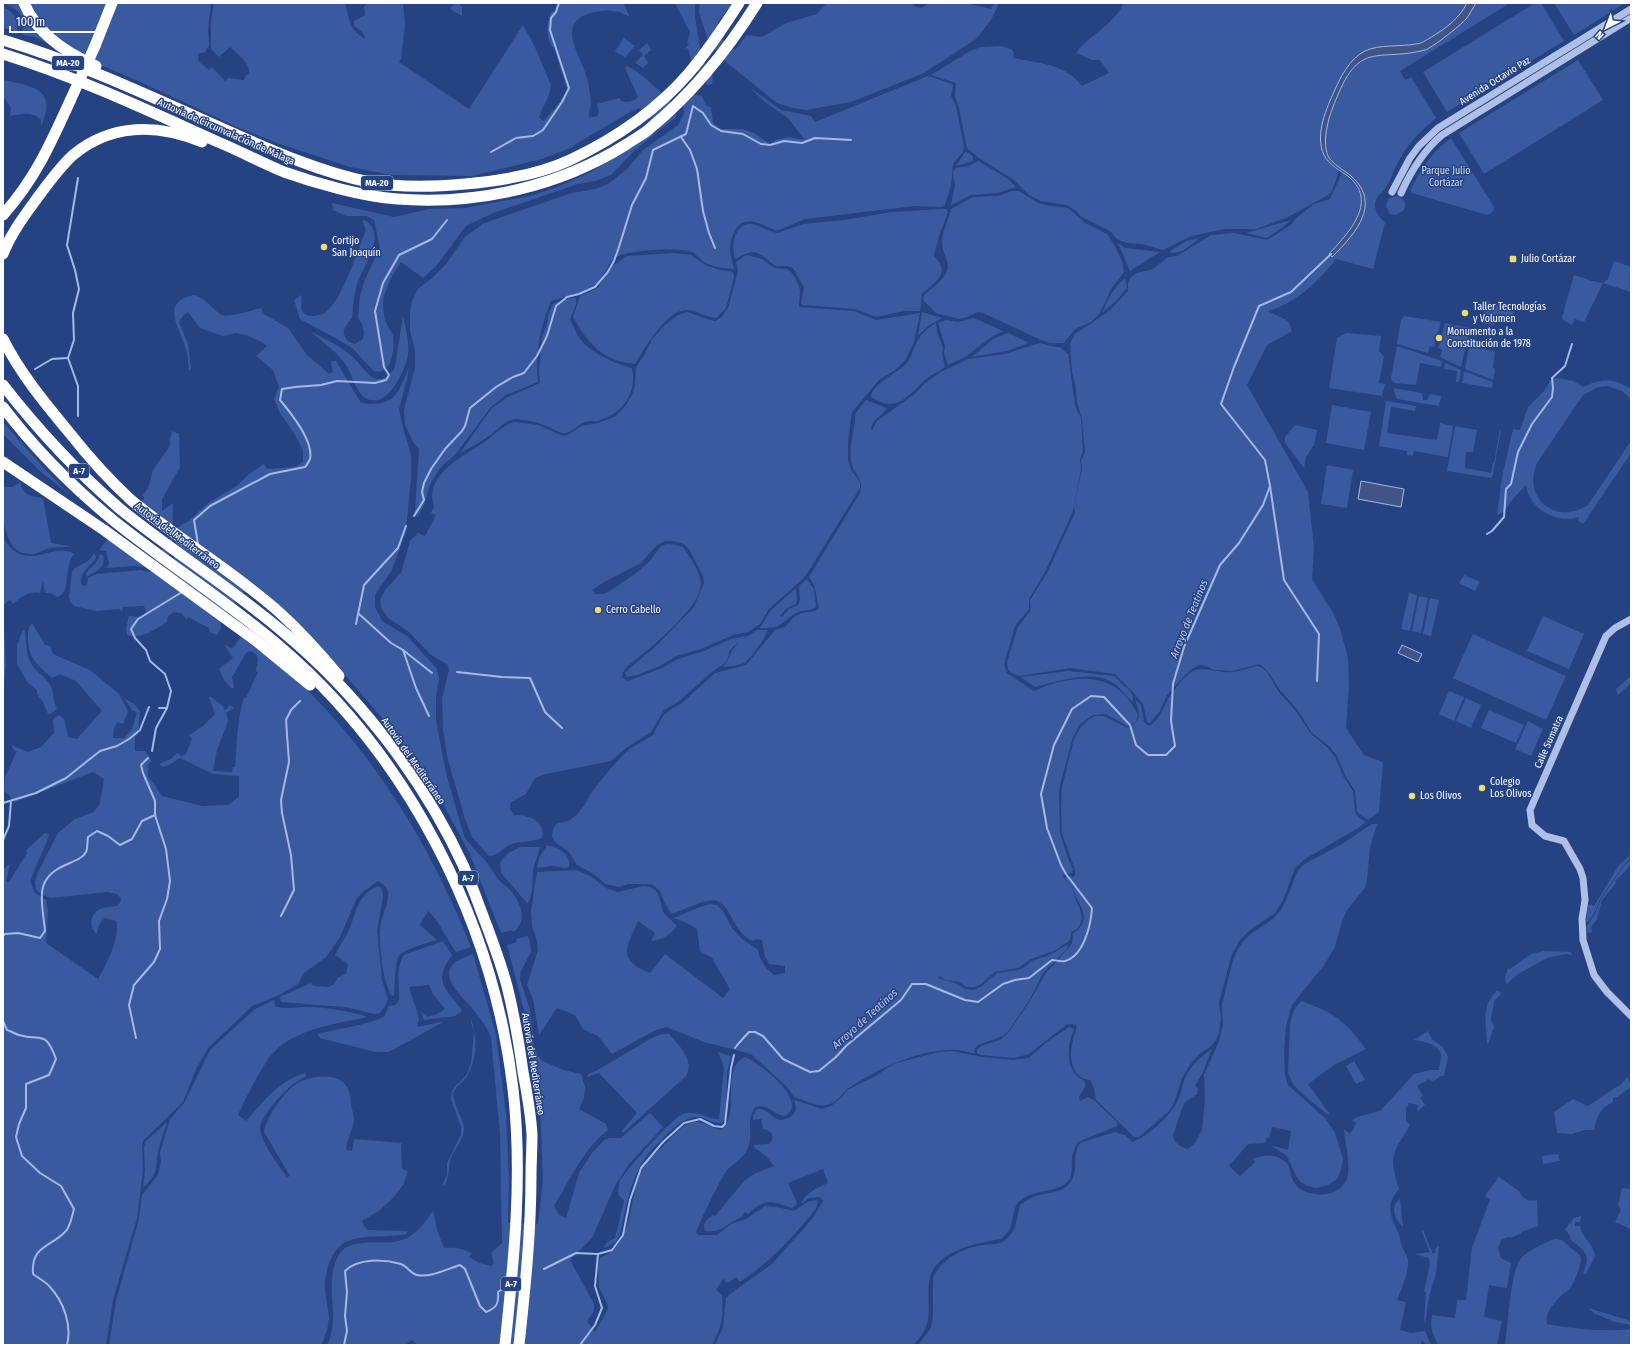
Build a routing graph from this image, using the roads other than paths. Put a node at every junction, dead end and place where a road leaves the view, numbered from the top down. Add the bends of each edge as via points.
1 (24, 3) edge
2 (112, 3) edge
3 (739, 3) edge
4 (757, 3) edge
5 (1631, 9) edge
6 (1631, 18) edge
7 (3, 40) edge
8 (3, 54) edge
9 (132, 89) junction
10 (228, 146) junction
11 (1392, 192) dead end
12 (1401, 193) dead end
13 (3, 215) edge
14 (3, 254) edge
15 (3, 339) edge
16 (3, 385) edge
17 (3, 407) edge
18 (3, 462) edge
19 (1631, 619) edge
20 (356, 725) junction
21 (380, 734) junction
22 (1631, 1016) edge
23 (505, 1345) edge
24 (519, 1345) edge

1 - 9 highway via 46,36 91,64 128,80
2 - 13 highway, bridge via 46,153 32,178
3 - 9 highway, Autovía de Circunvalación de Málaga / MA-20 via 718,36 686,76 628,127 569,161 533,173 485,182 431,187 369,182 288,157
4 - 10 highway, Autovía de Circunvalación de Málaga / MA-20 via 729,45 698,84 668,113 647,131 611,154 555,180 502,194 440,200 397,199 371,196 285,172
5 - 11 street, Avenida Octavio Paz via 1438,128 1410,158
6 - 12 street, Avenida Octavio Paz via 1442,135 1416,164
7 - 9 highway, Autovía de Circunvalación de Málaga / MA-20
8 - 10 highway, Autovía de Circunvalación de Málaga / MA-20 via 75,79
10 - 14 highway via 216,148 166,130 151,129 135,129 102,138 86,146 61,167 20,222
15 - 21 highway via 28,381 79,444 125,494 278,611 323,657 372,714
16 - 21 highway, Autovía del Mediterráneo / A-7 via 39,430 92,484 121,509 249,604 306,652 338,684
17 - 20 highway, A-7 via 48,460 92,502 279,646
18 - 20 highway via 231,623 291,668 335,710
19 - 22 street, Calle Sumatra via 1606,636 1530,810 1532,824 1545,836 1564,841 1580,869 1585,900 1582,919 1583,940 1594,975
20 - 23 highway, A-7 via 397,779 432,836 451,874 476,934 505,1039 513,1091 517,1147 517,1224
21 - 24 highway, Autovía del Mediterráneo / A-7 via 436,815 463,865 489,929 506,984 518,1037 532,1135 531,1224

